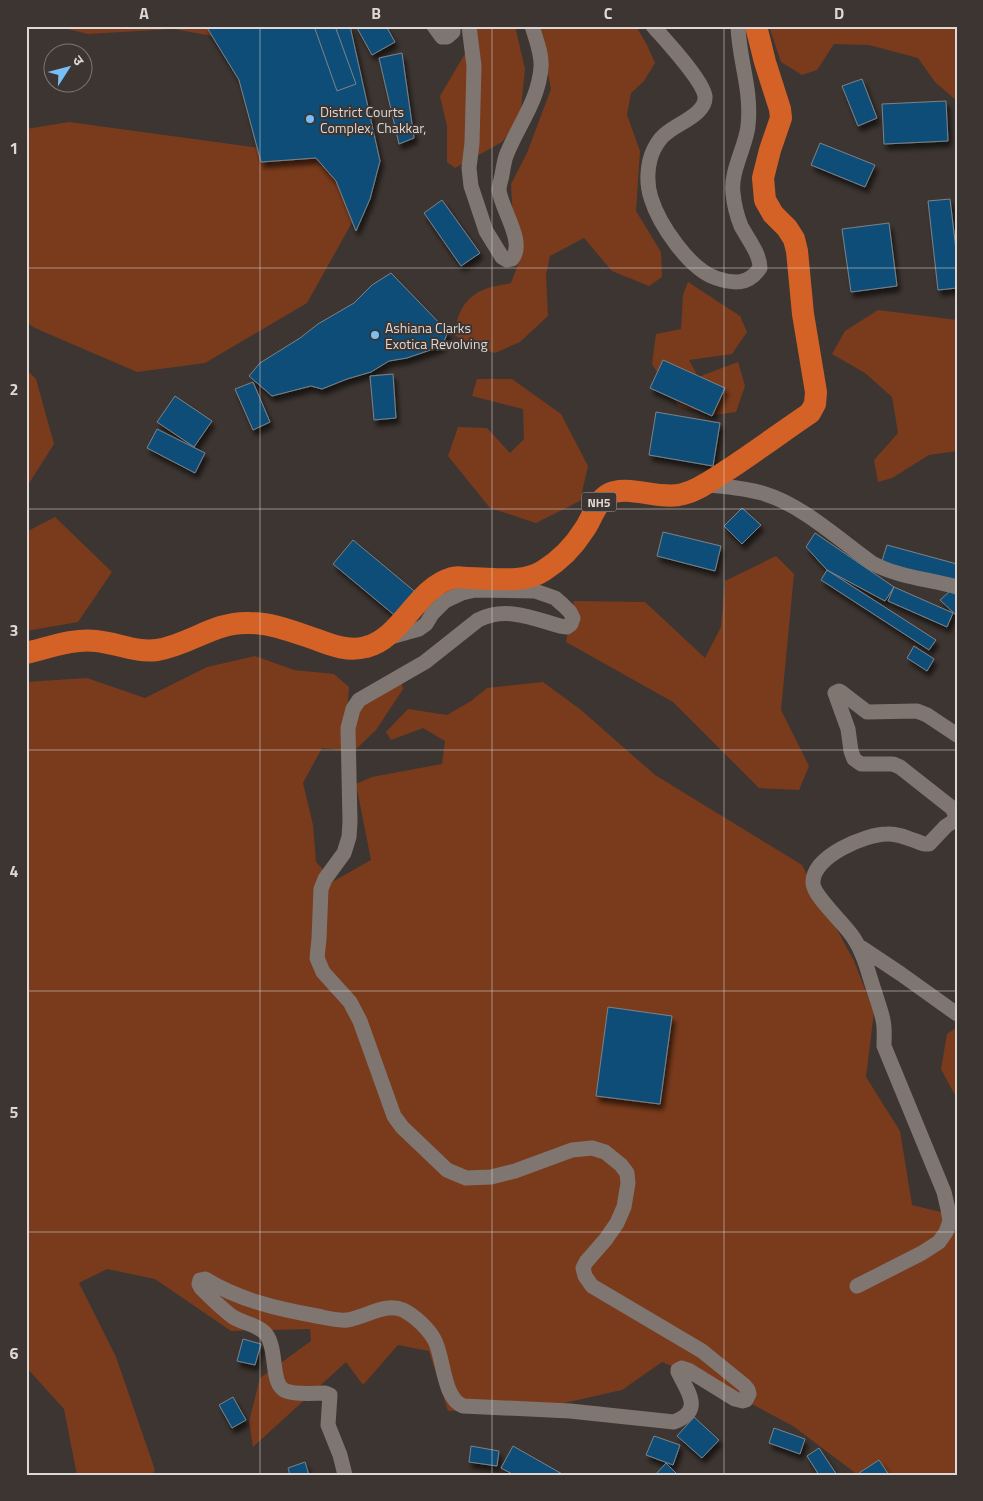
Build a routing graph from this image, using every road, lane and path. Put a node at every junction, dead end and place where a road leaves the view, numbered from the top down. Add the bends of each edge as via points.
1 (434, 26) edge
2 (453, 26) edge
3 (469, 26) edge
4 (532, 26) edge
5 (653, 26) edge
6 (738, 26) edge
7 (756, 26) edge
8 (704, 484) junction
9 (957, 587) edge
10 (386, 638) junction
11 (26, 653) edge
12 (957, 735) edge
13 (859, 946) junction
14 (957, 1014) edge
15 (856, 1286) dead end
16 (345, 1475) edge

1 - 2 street via 442,37 453,32
3 - 4 street via 474,66 471,186 486,231 506,260 514,257 516,239 499,190 506,157 539,81 540,50
5 - 6 street via 696,79 705,96 701,109 668,132 653,151 648,175 650,196 656,213 696,267 710,276 740,282 750,279 760,268 740,225 732,190 748,128 749,107
7 - 8 highway, NH5 via 781,118 763,178 764,200 787,228 798,251 815,404 810,412 753,454
8 - 9 street via 764,494 784,501 883,569
8 - 10 highway, NH5 via 684,494 671,496 620,490 609,494 600,502 573,546 544,570 515,579 453,577 433,588
10 - 11 highway, NH5 via 366,647 341,648 274,626 250,623 226,624 171,647 154,650 132,649 96,640
10 - 16 street via 419,629 445,601 475,590 535,591 556,598 573,618 571,624 560,626 500,612 488,615 425,662 359,700 353,708 348,728 349,837 344,853 321,889 319,965 350,1002 360,1021 394,1116 447,1170 466,1178 491,1177 572,1150 592,1148 605,1152 621,1165 627,1173 628,1183 624,1207 606,1239 586,1262 583,1268 585,1276 592,1286 702,1351 744,1385 749,1394 746,1400 735,1399 682,1368 678,1372 693,1405 689,1413 674,1422 570,1411 463,1406 452,1396 436,1342 429,1330 401,1310 391,1308 340,1320 246,1299 202,1279 199,1282 201,1288 232,1316 268,1337 274,1352 276,1377 283,1390 330,1395 328,1426
12 - 13 street via 917,711 867,712 841,692 835,693 854,759 861,764 900,767 952,808 955,814 954,821 929,844 894,834 878,834 845,846 818,868 813,880 815,890
13 - 14 street
13 - 15 street via 883,1021 884,1046 944,1192 950,1221 939,1242

